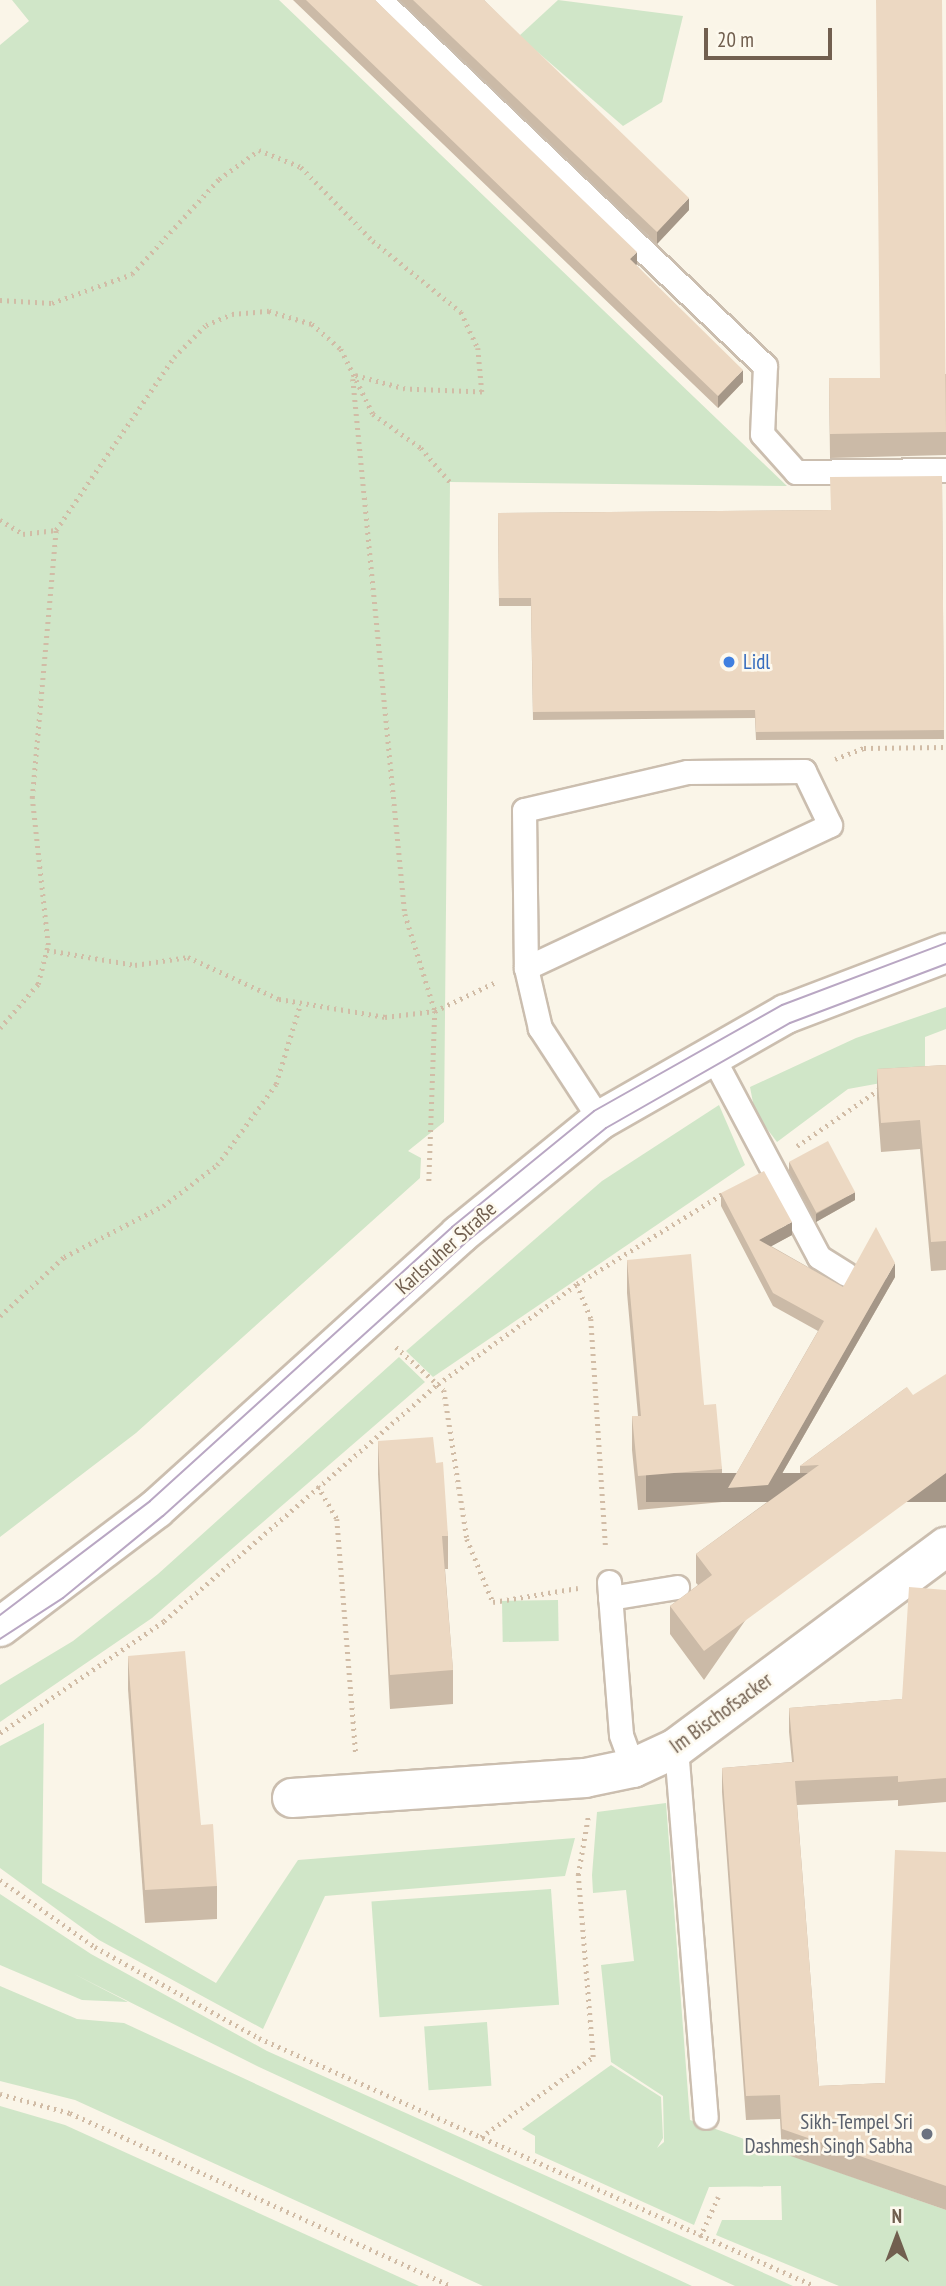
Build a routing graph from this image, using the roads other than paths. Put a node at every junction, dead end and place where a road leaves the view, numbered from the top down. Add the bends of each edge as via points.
1 (380, 0) edge
2 (946, 470) edge
3 (946, 953) edge
4 (526, 968) junction
5 (710, 1052) junction
6 (600, 1120) junction
7 (846, 1274) dead end
8 (946, 1547) edge
9 (677, 1587) dead end
10 (0, 1627) edge
11 (676, 1748) junction
12 (633, 1768) junction
13 (292, 1798) dead end
14 (706, 2118) dead end

1 - 2 lane via 765,366 762,434 796,472
3 - 5 street, Karlsruher Straße via 797,1009
4 - 4 lane via 524,810 687,772 804,771 830,825
4 - 6 lane via 540,1028
5 - 6 street, Karlsruher Straße
5 - 7 lane via 819,1257
6 - 10 street, Karlsruher Straße via 368,1317 156,1509
8 - 11 street, Im Bischofsacker
9 - 12 lane via 609,1590 621,1735
11 - 12 street, Im Bischofsacker
11 - 14 lane
12 - 13 street, Im Bischofsacker via 585,1778 359,1797

